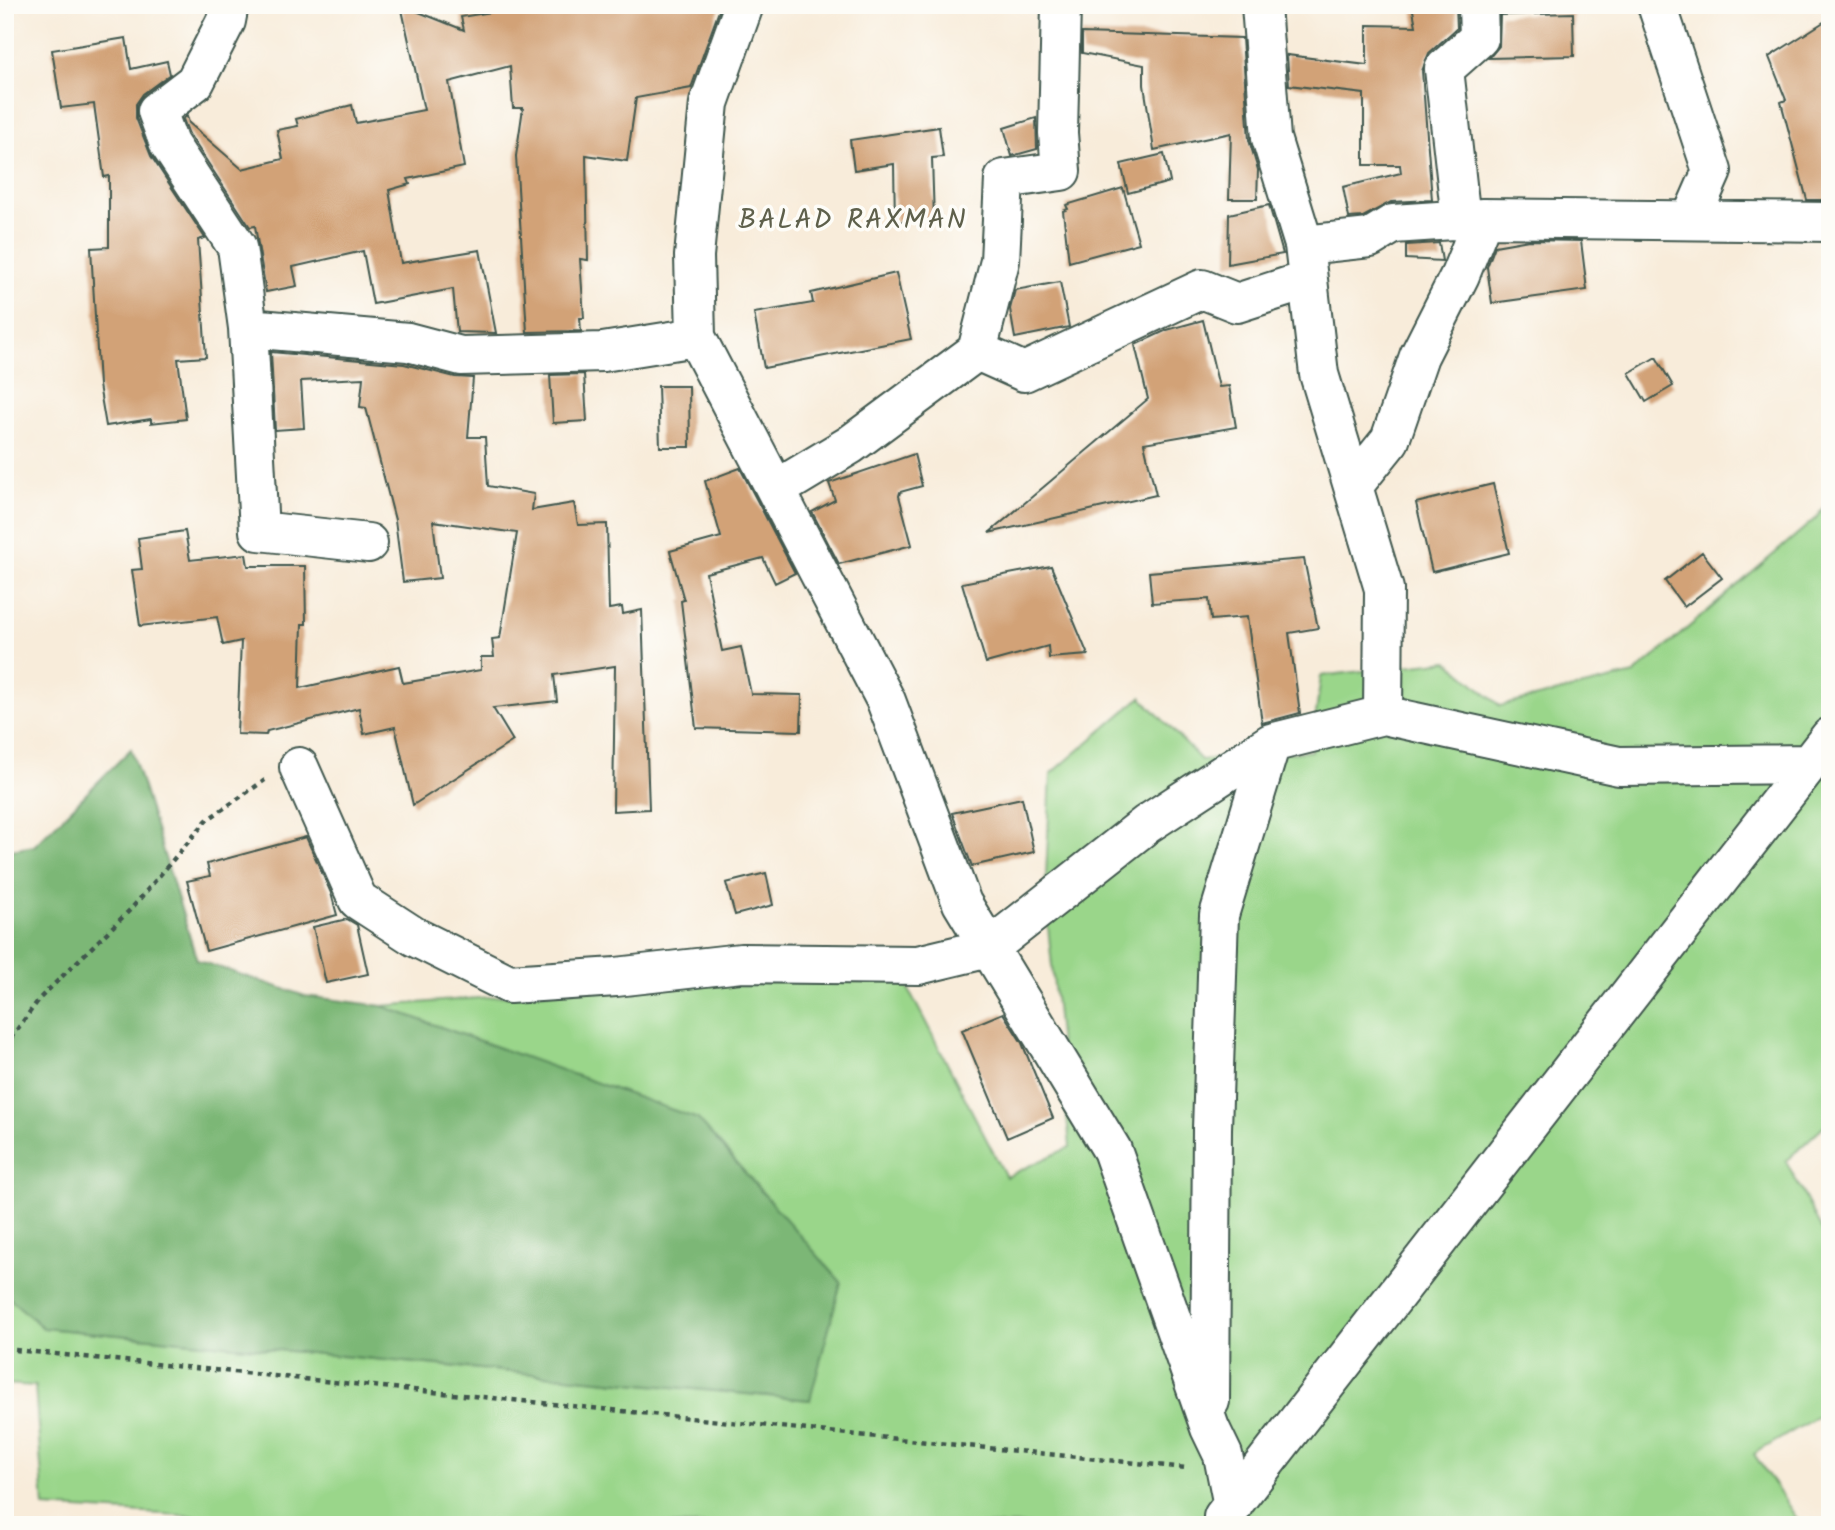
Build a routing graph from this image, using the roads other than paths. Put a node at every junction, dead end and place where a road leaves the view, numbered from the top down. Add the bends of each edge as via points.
1 (229, 5) edge
2 (744, 5) edge
3 (1061, 5) edge
4 (1261, 5) edge
5 (1478, 5) edge
6 (1657, 5) edge
7 (1472, 219) junction
8 (1691, 219) junction
9 (1830, 222) edge
10 (1306, 262) junction
11 (248, 328) junction
12 (696, 337) junction
13 (977, 351) junction
14 (1353, 486) junction
15 (777, 489) junction
16 (369, 543) dead end
17 (1383, 715) junction
18 (1271, 743) junction
19 (1819, 751) edge
20 (299, 767) road end
21 (989, 948) junction
22 (1217, 1441) junction
23 (1225, 1515) edge

1 - 11 street via 226,21 195,82 156,111 169,144 237,247
2 - 12 street via 709,103 694,256
3 - 13 street via 1060,171 1004,179 1000,261
4 - 10 street via 1271,138
5 - 7 street via 1479,38 1444,69
6 - 8 street via 1712,171
7 - 8 street
7 - 10 street via 1393,224
7 - 14 street via 1460,275 1419,356 1390,440
8 - 9 street
10 - 13 street via 1237,303 1202,289 1024,372
10 - 14 street via 1319,374
11 - 12 street via 408,342 461,356 603,352
11 - 16 street via 258,531
12 - 15 street
13 - 15 street via 850,445
14 - 17 street via 1384,589
15 - 21 street via 886,701 961,903
17 - 18 street
17 - 19 street via 1619,766
18 - 21 street via 1147,824
18 - 22 street via 1219,915 1212,1129
19 - 23 street
20 - 21 street via 358,900 415,937 509,984 741,963 918,965
21 - 22 street via 1112,1150
22 - 23 street

